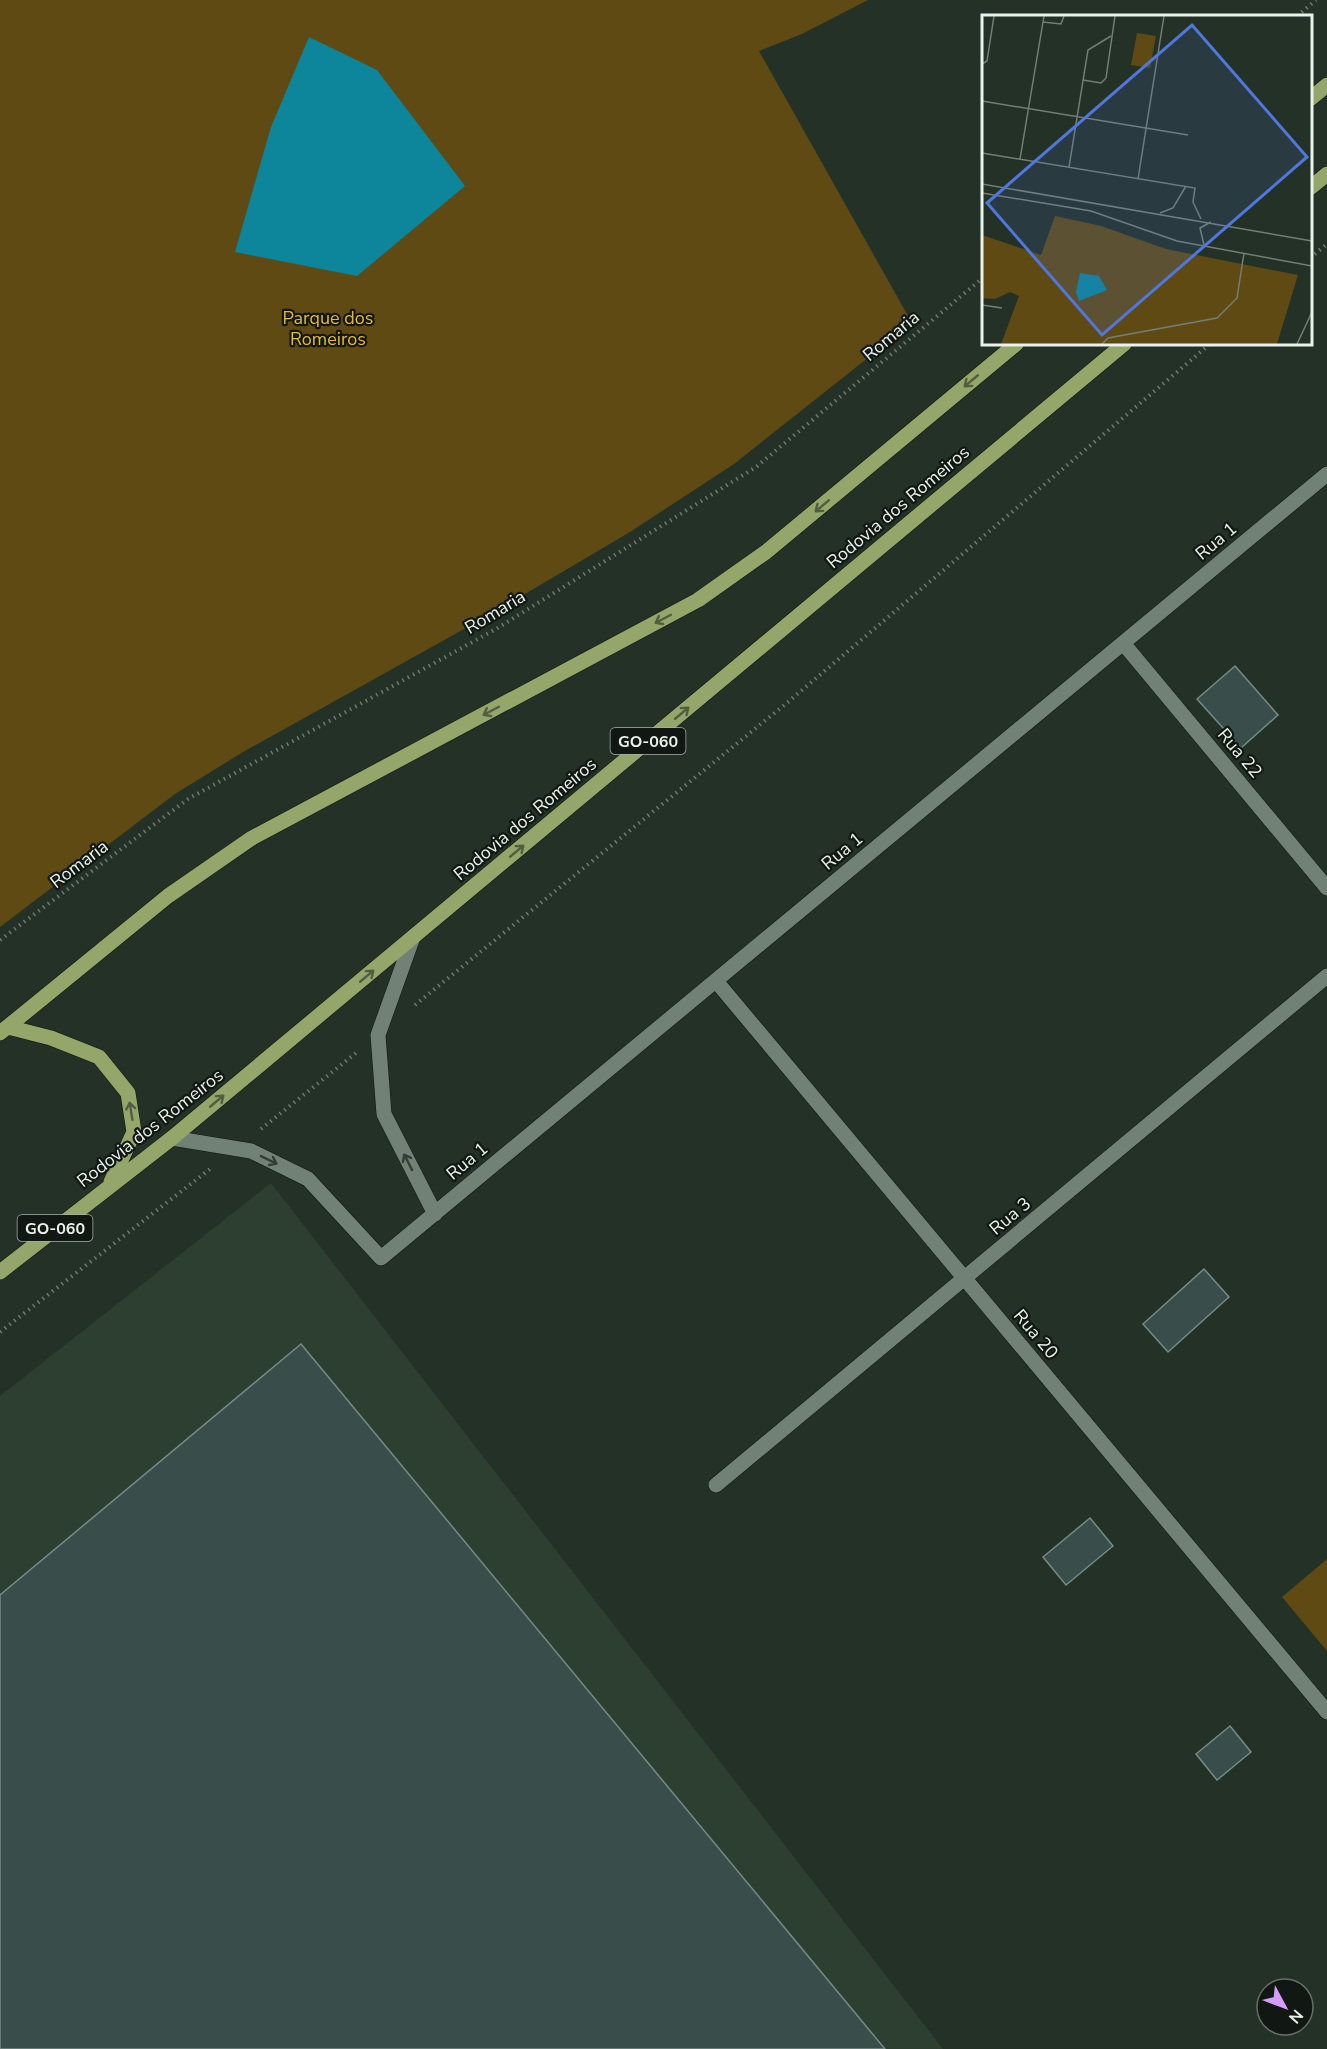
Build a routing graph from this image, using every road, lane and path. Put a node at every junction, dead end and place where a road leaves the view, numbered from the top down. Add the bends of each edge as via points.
1 (1317, 0) edge
2 (1298, 15) edge
3 (1327, 85) edge
4 (1312, 98) edge
5 (1327, 174) edge
6 (1312, 187) edge
7 (1327, 244) edge
8 (1312, 257) edge
9 (982, 279) edge
10 (1015, 345) edge
11 (1123, 345) edge
12 (1209, 345) edge
13 (1327, 474) edge
14 (1123, 643) junction
15 (1327, 888) edge
16 (413, 937) junction
17 (0, 940) edge
18 (1327, 976) edge
19 (716, 981) junction
20 (414, 1006) dead end
21 (4, 1030) edge
22 (378, 1035) junction
23 (172, 1138) junction
24 (236, 1148) junction
25 (110, 1185) junction
26 (435, 1214) junction
27 (0, 1272) edge
28 (965, 1279) junction
29 (0, 1332) edge
30 (716, 1485) dead end
31 (1327, 1712) edge

1 - 2 path
3 - 4 main road
5 - 6 main road
7 - 8 path
9 - 17 path, Romaria via 756,467 496,629 188,799
10 -> 21 main road via 766,552 698,600 252,838 168,896
16 -> 11 main road, Rodovia dos Romeiros / GO-060
12 - 20 path via 788,702
13 - 14 street, Rua 1
14 - 15 street, Rua 22
14 - 19 street, Rua 1
16 - 22 street
23 -> 16 main road, Rodovia dos Romeiros / GO-060
18 - 28 street, Rua 3
19 - 26 street, Rua 1
19 - 28 street, Rua 20
25 -> 21 main road via 134,1132 128,1093 99,1057 51,1038
22 - 24 path
26 -> 22 street via 384,1114
23 - 24 street
23 - 25 main road, Rodovia dos Romeiros / GO-060
24 -> 26 street, Rua 1 via 251,1151 308,1179 381,1258
24 - 29 path
25 - 27 main road, Rodovia dos Romeiros / GO-060
28 - 30 street, Rua 3
28 - 31 street, Rua 20

